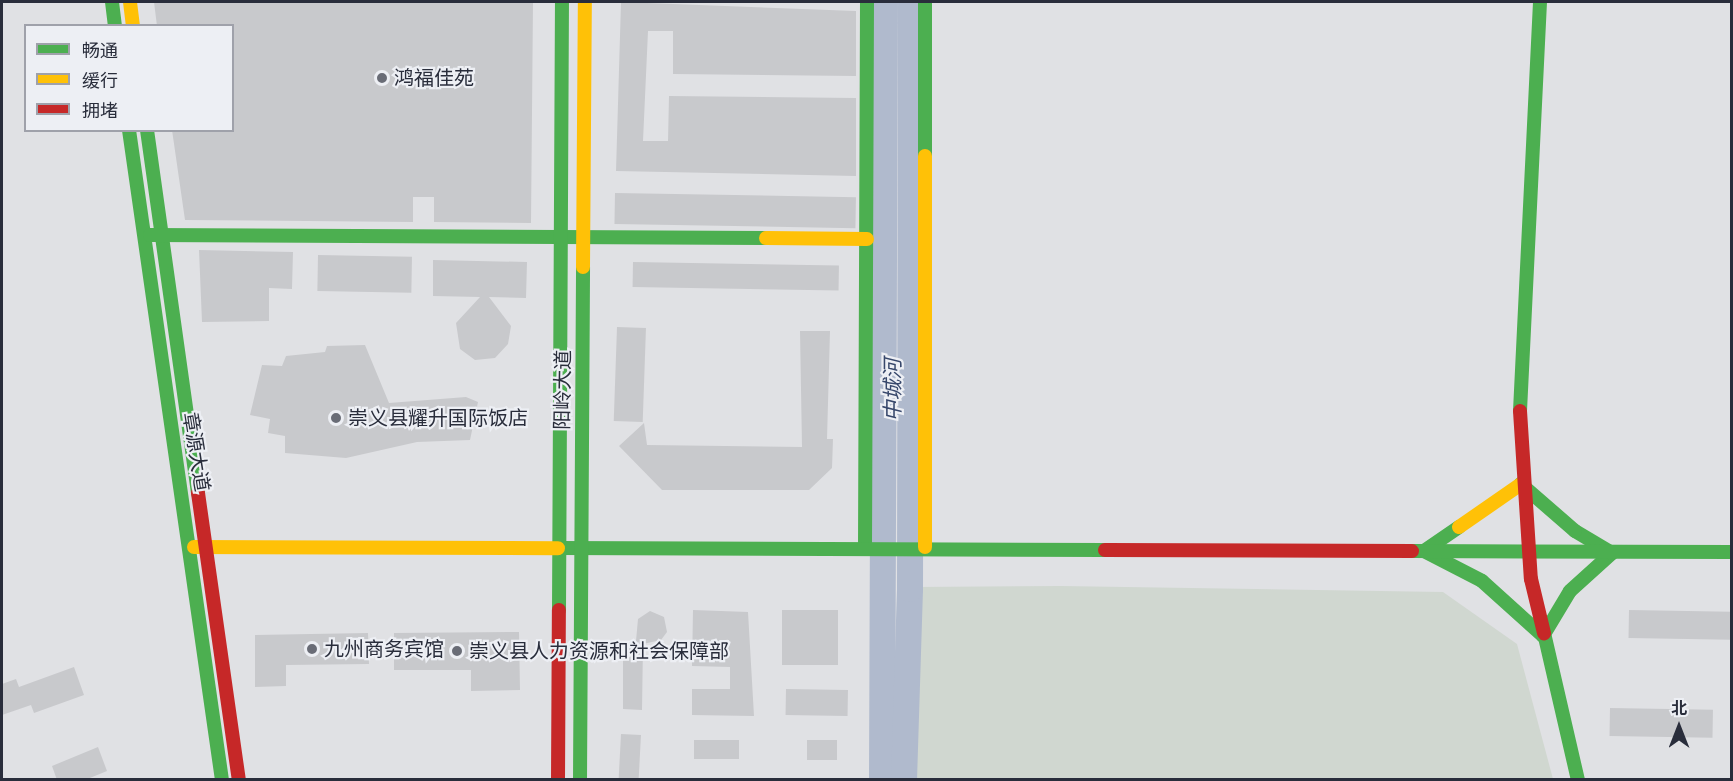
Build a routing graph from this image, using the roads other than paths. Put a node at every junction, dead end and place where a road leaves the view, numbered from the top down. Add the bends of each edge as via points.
1 (112, 2) edge
2 (130, 2) edge
3 (562, 2) edge
4 (585, 2) edge
5 (867, 2) edge
6 (925, 2) edge
7 (1540, 2) edge
8 (115, 24) edge
9 (133, 24) edge
10 (129, 132) edge
11 (147, 132) edge
12 (160, 234) junction
13 (143, 236) junction
14 (867, 239) junction
15 (560, 241) junction
16 (584, 241) junction
17 (1521, 484) junction
18 (207, 546) junction
19 (190, 547) junction
20 (871, 547) junction
21 (919, 547) junction
22 (559, 548) junction
23 (580, 549) junction
24 (1424, 551) junction
25 (1731, 552) edge
26 (1529, 553) junction
27 (1612, 553) junction
28 (1543, 636) junction
29 (222, 780) edge
30 (239, 780) edge
31 (558, 780) edge
32 (580, 780) edge
33 (1578, 780) edge

1 - 8 street
2 - 9 street
3 - 15 street, 阳岭大道
4 - 16 street, 阳岭大道
5 - 14 street
6 - 21 street
7 - 17 street via 1520,394
10 - 13 street, 章源大道
11 - 12 street, 章源大道
12 - 13 street
12 - 15 street
12 - 18 street, 章源大道
13 - 19 street, 章源大道
14 - 16 street
14 - 20 street
15 - 16 street
15 - 22 street, 阳岭大道
16 - 23 street, 阳岭大道
17 - 24 street
17 - 26 street
17 - 27 street via 1575,531
18 - 19 street
18 - 22 street
18 - 30 street, 章源大道
19 - 29 street, 章源大道
20 - 21 street
20 - 23 street
21 - 24 street
22 - 23 street
22 - 31 street, 阳岭大道
23 - 32 street, 阳岭大道
24 - 26 street
24 - 28 street via 1482,581
25 - 27 street
26 - 27 street
26 - 28 street
27 - 28 street via 1570,591
28 - 33 street

